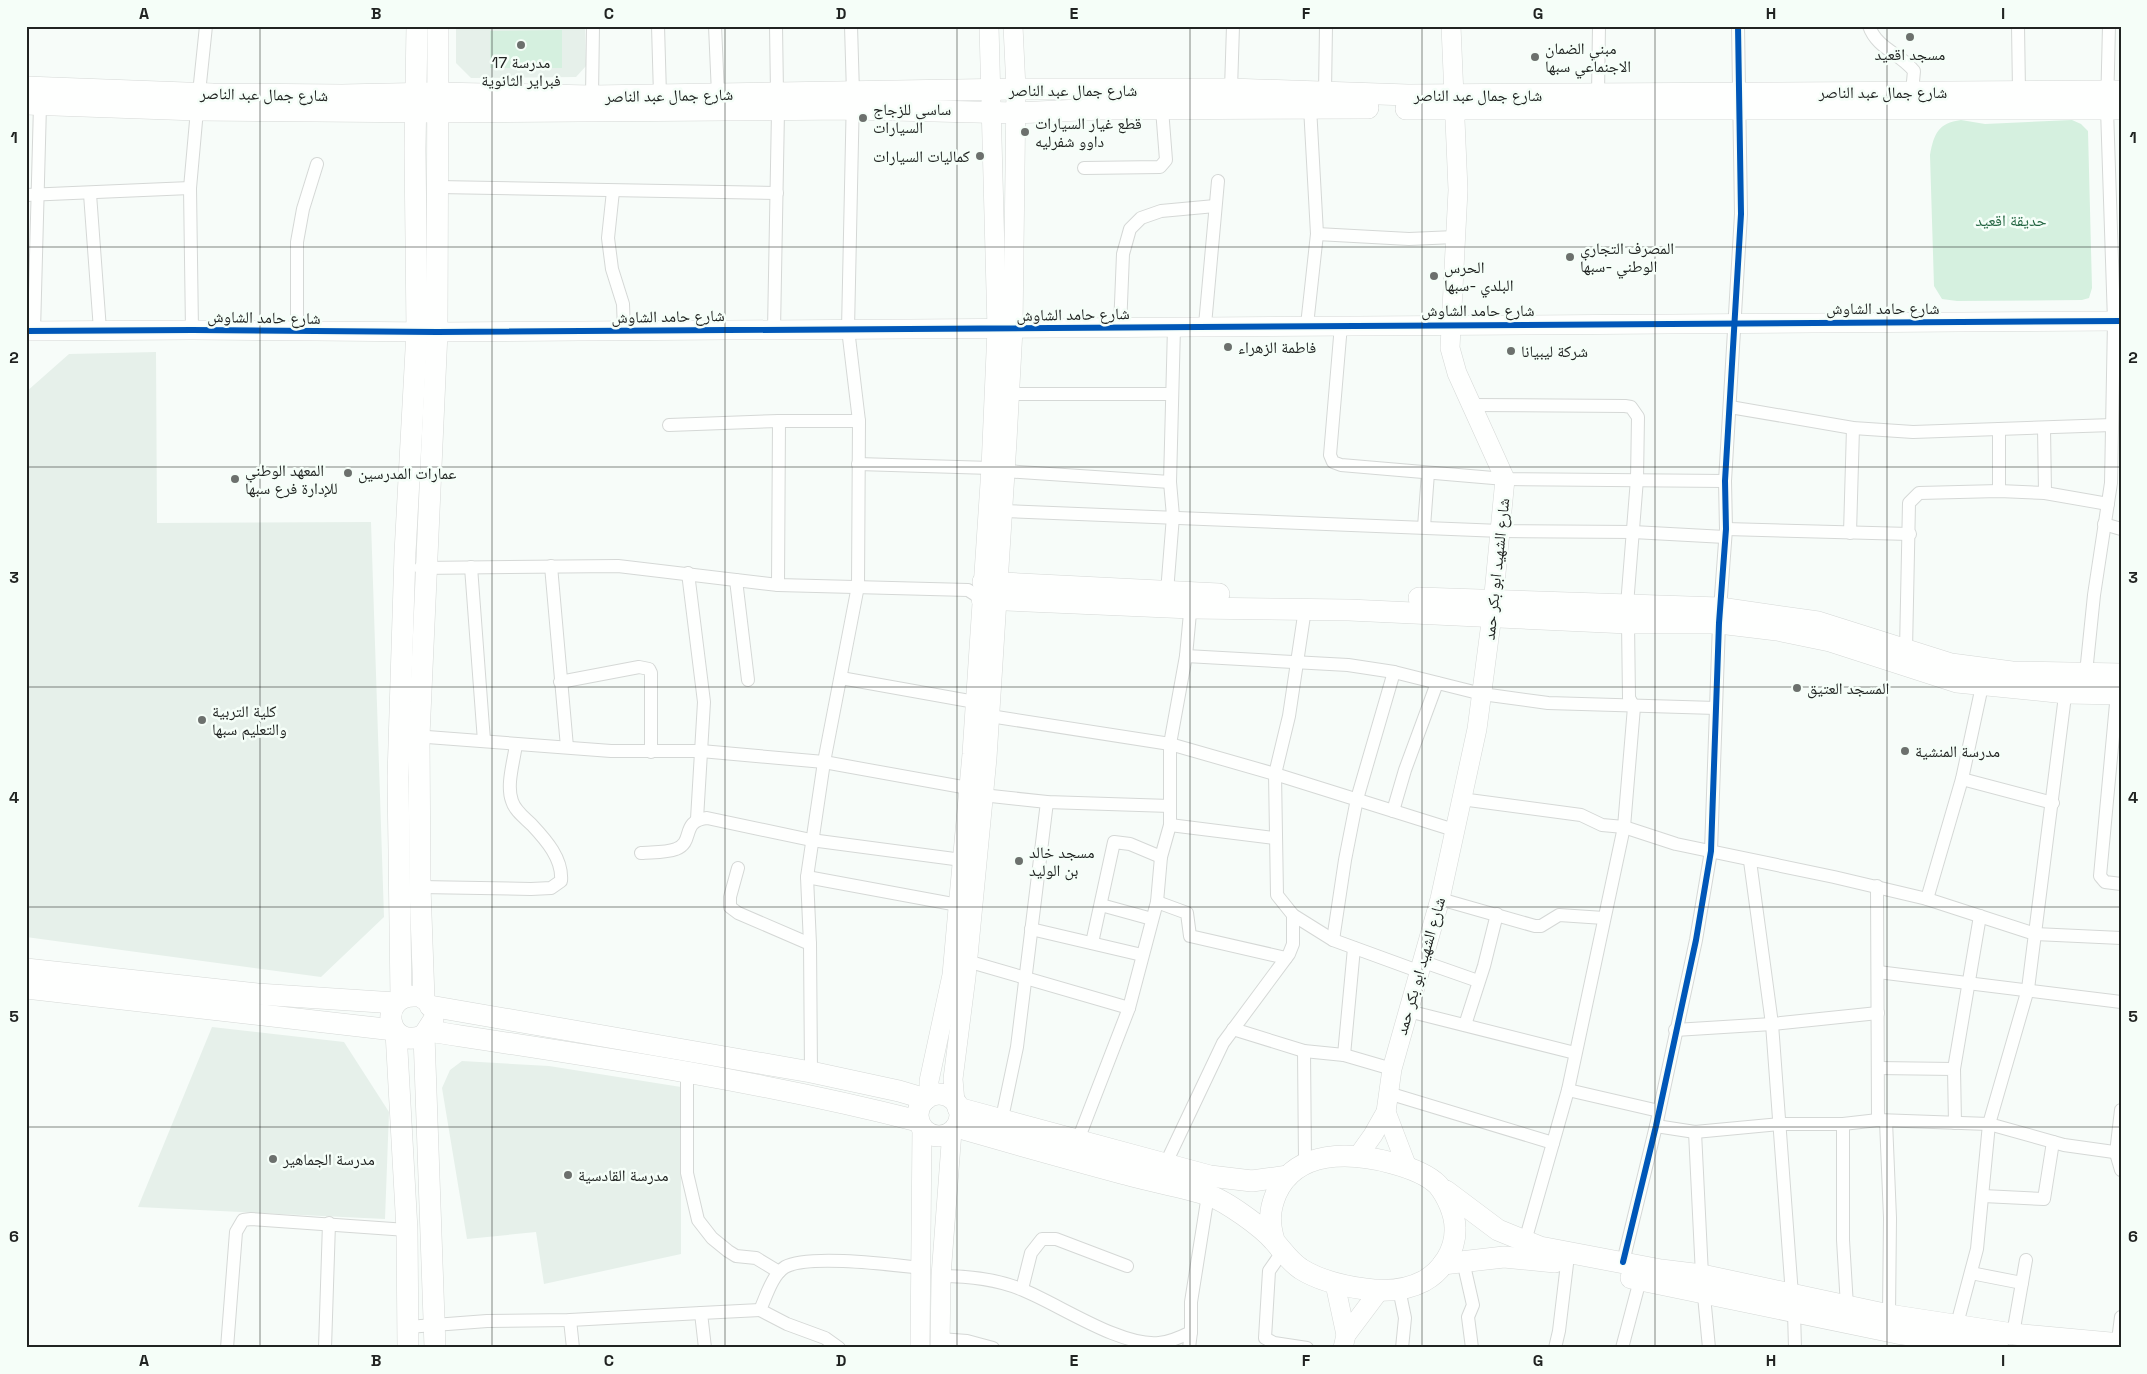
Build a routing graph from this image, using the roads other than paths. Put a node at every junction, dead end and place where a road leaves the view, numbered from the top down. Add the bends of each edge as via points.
1 (206, 26) edge
2 (417, 26) edge
3 (438, 26) edge
4 (593, 26) edge
5 (658, 26) edge
6 (715, 26) edge
7 (776, 26) edge
8 (851, 26) edge
9 (989, 26) edge
10 (1013, 26) edge
11 (1233, 26) edge
12 (1326, 26) edge
13 (1451, 26) edge
14 (1599, 26) edge
15 (1738, 26) edge
16 (1869, 26) edge
17 (2018, 26) edge
18 (2109, 26) edge
19 (26, 87) edge
20 (1016, 89) junction
21 (1231, 89) junction
22 (992, 90) junction
23 (2019, 91) junction
24 (1325, 92) junction
25 (1912, 92) junction
26 (718, 94) junction
27 (1598, 94) junction
28 (660, 95) junction
29 (592, 96) junction
30 (2114, 100) edge
31 (853, 101) junction
32 (198, 102) junction
33 (415, 102) junction
34 (437, 102) junction
35 (778, 102) junction
36 (1453, 102) junction
37 (1741, 102) junction
38 (33, 104) edge
39 (1310, 107) junction
40 (1162, 109) junction
41 (992, 113) junction
42 (1015, 113) junction
43 (317, 164) dead end
44 (1084, 168) dead end
45 (1218, 180) dead end
46 (438, 187) junction
47 (190, 188) junction
48 (613, 191) junction
49 (777, 193) junction
50 (90, 194) junction
51 (32, 196) edge
52 (1215, 206) junction
53 (1317, 234) junction
54 (1455, 237) junction
55 (2118, 321) edge
56 (1736, 323) junction
57 (1450, 324) junction
58 (1205, 325) junction
59 (1307, 325) junction
60 (1341, 325) junction
61 (1174, 327) junction
62 (848, 328) junction
63 (1120, 328) junction
64 (1005, 329) junction
65 (100, 330) junction
66 (192, 330) junction
67 (774, 330) junction
68 (30, 331) edge
69 (296, 331) junction
70 (624, 331) junction
71 (427, 332) junction
72 (1010, 394) junction
73 (1172, 394) junction
74 (1471, 405) junction
75 (1730, 407) junction
76 (2116, 412) edge
77 (779, 421) junction
78 (858, 421) junction
79 (670, 425) dead end
80 (2112, 425) junction
81 (1853, 428) junction
82 (2044, 428) junction
83 (1999, 429) junction
84 (858, 464) junction
85 (998, 470) junction
86 (1428, 473) junction
87 (1505, 479) junction
88 (1637, 479) junction
89 (1725, 481) junction
90 (1170, 482) junction
91 (1999, 491) junction
92 (2045, 493) junction
93 (2108, 504) junction
94 (1003, 511) junction
95 (1173, 516) junction
96 (2104, 524) junction
97 (1424, 527) junction
98 (2121, 529) edge
99 (1501, 531) junction
100 (1633, 532) junction
101 (1725, 533) junction
102 (1850, 533) junction
103 (1910, 534) junction
104 (551, 566) junction
105 (471, 567) junction
106 (415, 568) junction
107 (688, 573) junction
108 (736, 580) junction
109 (778, 585) junction
110 (858, 586) junction
111 (986, 590) junction
112 (1167, 592) junction
113 (1191, 600) junction
114 (1492, 607) junction
115 (1305, 609) junction
116 (1628, 614) junction
117 (1719, 616) junction
118 (1906, 650) junction
119 (1186, 656) junction
120 (1299, 662) junction
121 (1394, 672) junction
122 (841, 678) junction
123 (748, 680) dead end
124 (2073, 680) junction
125 (560, 682) junction
126 (1437, 683) junction
127 (1982, 686) junction
128 (2119, 687) edge
129 (1482, 694) junction
130 (975, 702) junction
131 (1634, 707) junction
132 (1716, 708) junction
133 (990, 716) junction
134 (409, 736) junction
135 (484, 741) junction
136 (516, 744) junction
137 (1170, 744) junction
138 (567, 748) junction
139 (701, 750) junction
140 (651, 752) junction
141 (824, 762) junction
142 (1275, 774) junction
143 (1962, 779) junction
144 (975, 791) junction
145 (1358, 799) junction
146 (1461, 799) junction
147 (1047, 802) junction
148 (2052, 803) junction
149 (1170, 806) junction
150 (1393, 810) junction
151 (697, 819) junction
152 (1170, 825) junction
153 (1624, 827) junction
154 (1454, 830) junction
155 (1274, 838) junction
156 (811, 840) junction
157 (1711, 851) junction
158 (641, 853) dead end
159 (1161, 857) junction
160 (962, 860) junction
161 (1750, 861) junction
162 (738, 868) dead end
163 (807, 877) junction
164 (2121, 884) edge
165 (1877, 886) junction
166 (420, 887) junction
167 (1440, 899) junction
168 (1926, 899) junction
169 (1157, 902) junction
170 (1101, 904) junction
171 (958, 905) junction
172 (1497, 914) junction
173 (1293, 915) junction
174 (1980, 916) junction
175 (1604, 918) junction
176 (1152, 919) junction
177 (1031, 929) junction
178 (2035, 934) junction
179 (2121, 938) edge
180 (1333, 940) junction
181 (1092, 943) junction
182 (810, 944) junction
183 (1354, 948) junction
184 (1142, 955) junction
185 (1286, 958) junction
186 (967, 961) junction
187 (1420, 966) junction
188 (26, 969) edge
189 (1878, 972) junction
190 (1027, 979) junction
191 (1478, 981) junction
192 (1970, 982) junction
193 (26, 988) edge
194 (2028, 989) junction
195 (399, 1001) junction
196 (427, 1002) junction
197 (2121, 1002) edge
198 (1129, 1008) junction
199 (1408, 1011) junction
200 (1878, 1013) junction
201 (1772, 1024) junction
202 (1465, 1025) junction
203 (1233, 1029) junction
204 (1675, 1030) junction
205 (395, 1031) junction
206 (426, 1033) junction
207 (1304, 1051) junction
208 (1344, 1054) junction
209 (1575, 1054) junction
210 (1392, 1068) junction
211 (1878, 1068) junction
212 (1954, 1069) junction
213 (811, 1072) junction
214 (686, 1074) junction
215 (1568, 1090) junction
216 (1388, 1093) junction
217 (927, 1098) junction
218 (2121, 1110) edge
219 (1659, 1111) junction
220 (1386, 1112) junction
221 (955, 1117) junction
222 (1002, 1118) junction
223 (1882, 1121) junction
224 (1955, 1123) junction
225 (1781, 1124) junction
226 (1843, 1124) junction
227 (1989, 1124) junction
228 (920, 1125) junction
229 (1656, 1126) junction
230 (1696, 1132) junction
231 (1078, 1140) junction
232 (2052, 1142) junction
233 (1553, 1143) junction
234 (2119, 1153) edge
235 (1358, 1156) junction
236 (1306, 1162) junction
237 (1166, 1163) junction
238 (1407, 1167) junction
239 (2121, 1170) edge
240 (1288, 1176) junction
241 (1437, 1185) junction
242 (1208, 1195) junction
243 (1983, 1196) junction
244 (329, 1223) junction
245 (407, 1230) junction
246 (1525, 1241) junction
247 (1279, 1247) junction
248 (2026, 1260) dead end
249 (1623, 1262) junction
250 (1453, 1263) junction
251 (1567, 1264) junction
252 (1127, 1266) dead end
253 (922, 1268) junction
254 (779, 1272) junction
255 (1971, 1273) junction
256 (941, 1276) junction
257 (1640, 1280) junction
258 (2022, 1283) junction
259 (1335, 1284) junction
260 (1702, 1284) junction
261 (1022, 1289) junction
262 (1389, 1290) junction
263 (1793, 1304) junction
264 (1847, 1306) junction
265 (760, 1310) junction
266 (701, 1313) junction
267 (2121, 1317) edge
268 (570, 1320) junction
269 (435, 1326) junction
270 (408, 1327) junction
271 (1191, 1332) junction
272 (1894, 1332) edge
273 (1961, 1338) edge
274 (2005, 1341) edge
275 (1345, 1342) edge
276 (940, 1343) edge
277 (2119, 1345) edge
278 (1278, 1346) edge
279 (227, 1348) edge
280 (325, 1348) edge
281 (408, 1348) edge
282 (435, 1348) edge
283 (573, 1348) edge
284 (705, 1348) edge
285 (839, 1348) edge
286 (920, 1348) edge
287 (992, 1348) edge
288 (1189, 1348) edge
289 (1307, 1348) edge
290 (1402, 1348) edge
291 (1472, 1348) edge
292 (1555, 1348) edge
293 (1622, 1348) edge
294 (1709, 1348) edge
295 (1795, 1348) edge

1 - 32 street
2 - 33 main road
3 - 34 main road
4 - 29 street
5 - 28 street
6 - 26 street
7 - 35 street
8 - 31 street
9 - 22 street
10 - 20 street
11 - 21 street
12 - 24 street
13 - 36 street, شارع الشهيد ابو بكر حمد
14 - 27 street
15 - 37 street
16 - 25 street via 1880,46 1914,71
17 - 23 street
18 - 30 street
19 - 32 main road, شارع جمال عبد الناصر
20 - 21 main road, شارع جمال عبد الناصر
20 - 22 main road, شارع جمال عبد الناصر
20 - 42 street
21 - 24 main road, شارع جمال عبد الناصر
22 - 31 main road, شارع جمال عبد الناصر
22 - 41 street
23 - 25 main road, شارع جمال عبد الناصر
23 - 30 main road, شارع جمال عبد الناصر
24 - 36 main road, شارع جمال عبد الناصر
25 - 37 main road, شارع جمال عبد الناصر
26 - 28 main road, شارع جمال عبد الناصر
26 - 35 main road, شارع جمال عبد الناصر
27 - 36 main road, شارع جمال عبد الناصر
27 - 37 main road, شارع جمال عبد الناصر
28 - 29 main road, شارع جمال عبد الناصر
29 - 34 main road, شارع جمال عبد الناصر
30 - 37 main road, شارع جمال عبد الناصر
30 - 55 street
31 - 35 main road, شارع جمال عبد الناصر
31 - 41 main road, شارع جمال عبد الناصر
31 - 62 street
32 - 33 main road, شارع جمال عبد الناصر
32 - 38 main road, شارع جمال عبد الناصر
32 - 47 street
33 - 34 main road, شارع جمال عبد الناصر
33 - 71 main road
34 - 35 main road, شارع جمال عبد الناصر
34 - 46 main road
35 - 49 street
36 - 37 main road, شارع جمال عبد الناصر
36 - 39 main road, شارع جمال عبد الناصر
36 - 54 street, شارع الشهيد ابو بكر حمد via 1458,190
37 - 56 street via 1741,214
38 - 51 street
39 - 40 main road, شارع جمال عبد الناصر
39 - 53 street
40 - 42 main road, شارع جمال عبد الناصر
40 - 44 street via 1166,160 1160,167
41 - 42 main road, شارع جمال عبد الناصر
41 - 64 street
42 - 64 street
43 - 69 street via 297,242
45 - 52 street
46 - 48 street
46 - 71 main road
47 - 50 street
47 - 66 street
48 - 49 street
48 - 70 street via 608,238 612,269 623,304
49 - 67 street
50 - 51 street
50 - 65 street
51 - 68 street
52 - 58 street
52 - 63 street via 1161,211 1141,218 1130,229 1123,254
53 - 54 street via 1409,240
53 - 59 street
54 - 57 street, شارع الشهيد ابو بكر حمد
55 - 56 street, شارع حامد الشاوش
55 - 76 street
56 - 57 street, شارع حامد الشاوش
56 - 75 street
57 - 60 street, شارع حامد الشاوش
57 - 74 street, شارع الشهيد ابو بكر حمد via 1452,362
58 - 59 street, شارع حامد الشاوش
58 - 61 street, شارع حامد الشاوش
59 - 60 street, شارع حامد الشاوش
60 - 86 street via 1330,455 1333,462
61 - 63 street, شارع حامد الشاوش
61 - 73 street
62 - 64 street, شارع حامد الشاوش
62 - 67 street, شارع حامد الشاوش
62 - 78 street
63 - 64 street, شارع حامد الشاوش
64 - 72 street
64 - 85 street
65 - 66 street, شارع حامد الشاوش
65 - 68 street, شارع حامد الشاوش
66 - 69 street, شارع حامد الشاوش
67 - 70 street, شارع حامد الشاوش
69 - 71 street, شارع حامد الشاوش
70 - 71 street, شارع حامد الشاوش
71 - 106 main road
72 - 73 street
72 - 85 street
73 - 90 street
74 - 87 street, شارع الشهيد ابو بكر حمد
74 - 88 street via 1630,407 1638,417
75 - 81 street
75 - 89 street
76 - 80 street
77 - 78 street
77 - 79 street
77 - 109 street
78 - 84 street
80 - 82 street
80 - 93 street
81 - 83 street via 1913,432
81 - 102 street
82 - 83 street
82 - 92 street
83 - 91 street
84 - 85 street
84 - 110 street
85 - 90 street
85 - 94 street
85 - 111 street
86 - 87 street
86 - 97 street
87 - 88 street
87 - 99 street, شارع الشهيد ابو بكر حمد
88 - 89 street
88 - 100 street
89 - 101 street
90 - 95 street
91 - 92 street
91 - 103 street via 1919,493 1909,503
92 - 93 street
93 - 96 street
94 - 95 street
94 - 111 street
95 - 97 street
95 - 112 street
96 - 98 street
96 - 124 street via 2094,595
97 - 99 street
99 - 100 street
99 - 114 street, شارع الشهيد ابو بكر حمد
100 - 101 street
100 - 116 street
101 - 102 street
101 - 117 street
102 - 103 street
103 - 118 street
104 - 105 street
104 - 107 street via 618,566
104 - 125 street
105 - 106 street
105 - 135 street
106 - 134 main road
107 - 108 street
107 - 139 street via 704,702
108 - 109 street
108 - 123 street
109 - 110 street
110 - 111 street
110 - 122 street
111 - 112 main road
111 - 113 main road
111 - 130 street
111 - 133 street
112 - 113 main road
113 - 114 main road
113 - 115 main road
113 - 119 street
114 - 115 main road
114 - 116 main road
114 - 129 street, شارع الشهيد ابو بكر حمد
115 - 120 street
116 - 117 main road
116 - 131 street via 1629,698
117 - 118 main road via 1818,622
117 - 127 main road via 1830,641 1928,674
117 - 132 street
118 - 124 main road via 1951,664
119 - 120 street
119 - 137 street
120 - 121 street
120 - 142 street
121 - 126 street
121 - 145 street
122 - 130 street
122 - 141 street
124 - 127 main road
124 - 128 main road
124 - 128 main road
124 - 148 street
125 - 138 street
125 - 140 street via 639,667 649,669
126 - 129 street
126 - 150 street
127 - 143 street
128 - 164 street via 2100,876 2105,882
129 - 131 street via 1548,703
129 - 146 street, شارع الشهيد ابو بكر حمد
130 - 144 street
131 - 132 street
131 - 153 street
132 - 157 street
133 - 137 street
133 - 144 street
134 - 135 street
134 - 166 main road
134 - 195 main road via 398,777
135 - 136 street
136 - 138 street
136 - 166 street via 512,800 517,811 559,860 561,881 551,888 532,889
137 - 142 street
137 - 149 street
138 - 140 street
139 - 140 street
139 - 141 street
139 - 151 street
141 - 144 street
141 - 156 street
142 - 145 street
142 - 155 street
143 - 148 street
143 - 168 street
144 - 147 street
144 - 160 street
144 - 186 street
145 - 150 street
145 - 180 street
146 - 153 street via 1560,811 1581,815 1602,825
146 - 154 street, شارع الشهيد ابو بكر حمد
147 - 149 street
147 - 177 street
148 - 178 street
149 - 152 street
150 - 154 street
151 - 156 street via 707,818
151 - 158 street via 691,824 684,842 676,849
152 - 155 street
152 - 159 street
153 - 157 street via 1676,844
153 - 175 street
154 - 167 street, شارع الشهيد ابو بكر حمد
155 - 173 street via 1277,895
156 - 160 street
156 - 163 street
157 - 161 street
157 - 204 street via 1701,916
159 - 169 street
159 - 170 street via 1130,844 1114,842
160 - 171 street
161 - 165 street
161 - 201 street
162 - 182 street via 730,907
163 - 171 street
163 - 182 street
165 - 168 street
165 - 189 street
166 - 196 main road
167 - 172 street
167 - 187 street, شارع الشهيد ابو بكر حمد
168 - 174 street
169 - 176 street
169 - 185 street via 1187,913 1190,936
170 - 176 street
170 - 181 street
171 - 217 street via 952,975
172 - 175 street via 1535,926 1541,926 1555,916
172 - 191 street
173 - 180 street
173 - 185 street via 1293,944
174 - 178 street
174 - 192 street
175 - 209 street
176 - 184 street
177 - 181 street
177 - 190 street
178 - 179 street
178 - 194 street
180 - 183 street
181 - 184 street
182 - 213 street
183 - 187 street
183 - 208 street
184 - 198 street
185 - 203 street
186 - 190 street
186 - 221 street via 953,1078
187 - 191 street
187 - 199 street, شارع الشهيد ابو بكر حمد
188 - 195 main road via 257,994
189 - 192 street
189 - 200 street
190 - 198 street
190 - 222 street
191 - 202 street
192 - 194 street
192 - 212 street
193 - 205 main road
194 - 197 street
194 - 227 street
195 - 196 main road via 413,996
195 - 205 main road via 390,1016
196 - 206 main road via 434,1019
196 - 213 main road
198 - 231 street
199 - 202 street
199 - 210 street, شارع الشهيد ابو بكر حمد
200 - 201 street
200 - 211 street
201 - 204 street
201 - 225 street
202 - 209 street
203 - 207 street
203 - 237 street via 1214,1060
204 - 219 street
205 - 206 main road via 410,1038
205 - 245 main road
206 - 214 main road
206 - 269 main road
207 - 208 street
207 - 236 street
208 - 210 street
209 - 215 street
210 - 216 street, شارع الشهيد ابو بكر حمد
211 - 212 street
211 - 223 street
212 - 224 street
213 - 217 main road
214 - 228 main road via 832,1099
214 - 254 street via 687,1173 698,1220 728,1251 736,1256 756,1258
215 - 219 street
215 - 233 street
216 - 220 street, شارع الشهيد ابو بكر حمد
216 - 233 street
217 - 221 main road via 947,1096
217 - 228 main road via 920,1105
218 - 234 street
219 - 229 street
220 - 235 street, شارع الشهيد ابو بكر حمد
220 - 238 street, شارع الشهيد ابو بكر حمد
221 - 222 main road
221 - 228 main road via 936,1136 928,1134
221 - 242 main road via 1126,1175
221 - 256 street
222 - 231 main road
223 - 224 street
223 - 226 street
223 - 272 street
224 - 227 street
225 - 226 street
225 - 230 street
225 - 263 street
226 - 264 street via 1843,1240
227 - 232 street
227 - 243 street
228 - 253 street
229 - 230 street
229 - 249 street
230 - 260 street
231 - 237 main road
232 - 234 street
232 - 243 street via 2044,1199
233 - 246 street
234 - 239 street
235 - 236 main road
235 - 238 main road
236 - 240 main road
237 - 240 main road via 1210,1176 1244,1181
238 - 241 main road
240 - 247 main road via 1279,1187 1269,1222
241 - 246 main road via 1498,1230
241 - 250 main road via 1452,1212 1455,1229
242 - 247 main road via 1226,1203
242 - 271 street via 1192,1302
243 - 255 street
244 - 245 street
244 - 279 street via 251,1219 238,1225
244 - 280 street
245 - 270 main road
246 - 249 main road via 1540,1247
247 - 259 main road via 1300,1268
247 - 278 street via 1278,1258 1269,1271 1264,1330 1265,1338
248 - 258 street
249 - 260 main road
250 - 251 main road via 1523,1257
250 - 262 main road via 1415,1285
250 - 291 street via 1473,1305 1468,1316
251 - 257 main road
251 - 292 street
252 - 261 street via 1056,1239 1042,1239 1031,1253
253 - 254 street via 871,1262 825,1262 795,1264
253 - 286 street
254 - 265 street
255 - 258 street
255 - 273 street
256 - 261 street via 978,1278
256 - 276 street
257 - 260 main road
257 - 293 street
258 - 274 street
259 - 262 main road
259 - 275 street
260 - 263 main road
260 - 294 street
261 - 271 street via 1087,1322 1138,1341 1159,1343
262 - 275 street
262 - 290 street via 1405,1318
263 - 264 main road
263 - 272 main road
263 - 295 street
264 - 272 main road
265 - 266 street
265 - 285 street via 825,1338
266 - 268 street
266 - 284 street
267 - 277 street
268 - 269 street via 487,1321
268 - 283 street
269 - 270 street
269 - 282 main road
270 - 281 main road
271 - 288 street
272 - 273 main road
273 - 274 main road
274 - 277 main road
276 - 287 street via 967,1341
278 - 289 street

